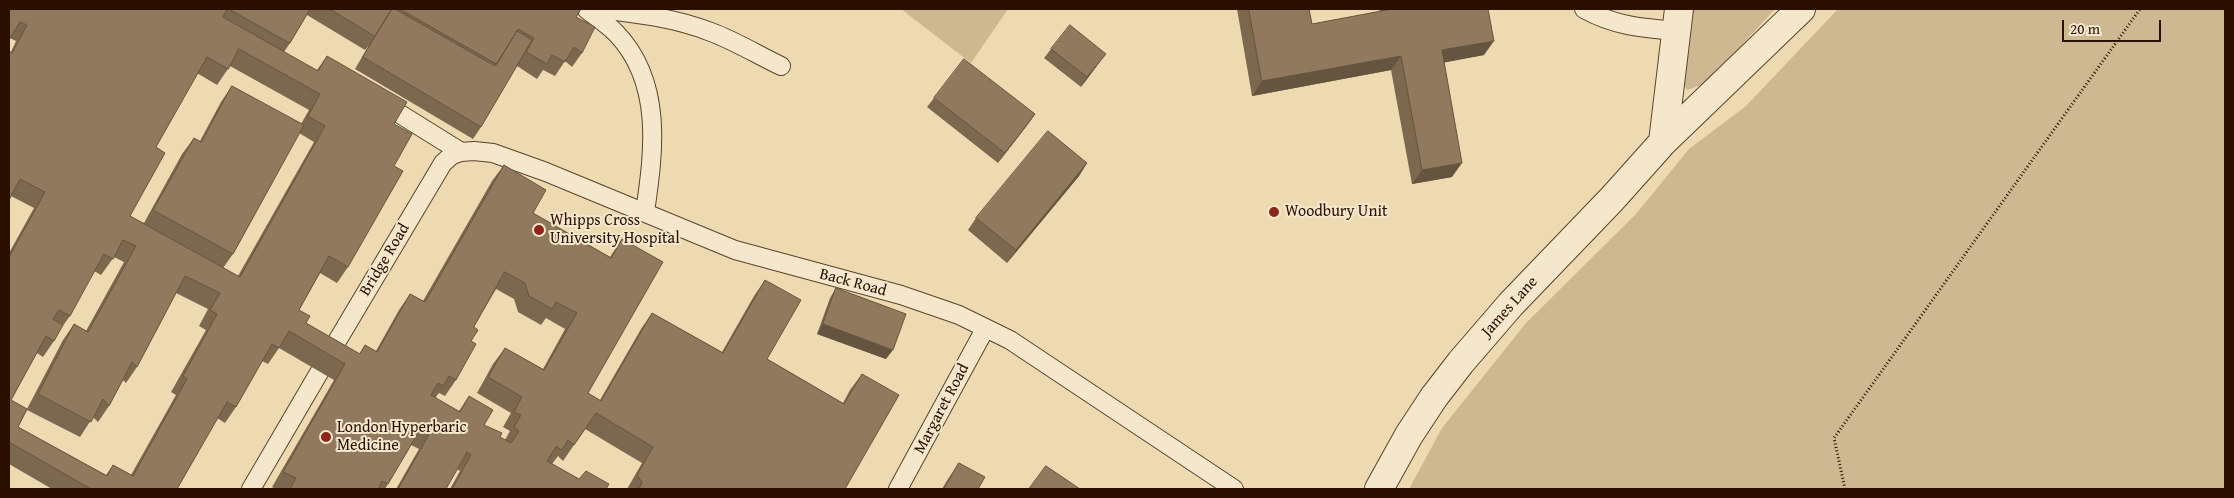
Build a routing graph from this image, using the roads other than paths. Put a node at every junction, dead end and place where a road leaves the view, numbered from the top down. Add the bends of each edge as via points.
1 (586, 9) edge
2 (597, 9) edge
3 (1584, 9) edge
4 (1801, 9) edge
5 (1678, 20) edge
6 (780, 66) dead end
7 (367, 93) edge
8 (1663, 142) junction
9 (462, 152) junction
10 (645, 212) junction
11 (985, 329) junction
12 (251, 489) edge
13 (898, 489) edge
14 (1234, 489) edge
15 (1379, 489) edge

1 - 10 lane via 615,32 626,46 639,65 649,94 652,164
2 - 6 lane via 655,16 692,26
3 - 5 lane via 1606,20 1635,28
4 - 8 street, James Lane
5 - 8 street
7 - 9 lane
8 - 15 street, James Lane via 1461,362 1409,435
9 - 10 lane, Back Road via 493,153
9 - 12 lane, Bridge Road via 443,163
10 - 11 lane, Back Road via 735,250 901,295 959,315
11 - 13 lane, Margaret Road
11 - 14 lane, Back Road via 1010,340

